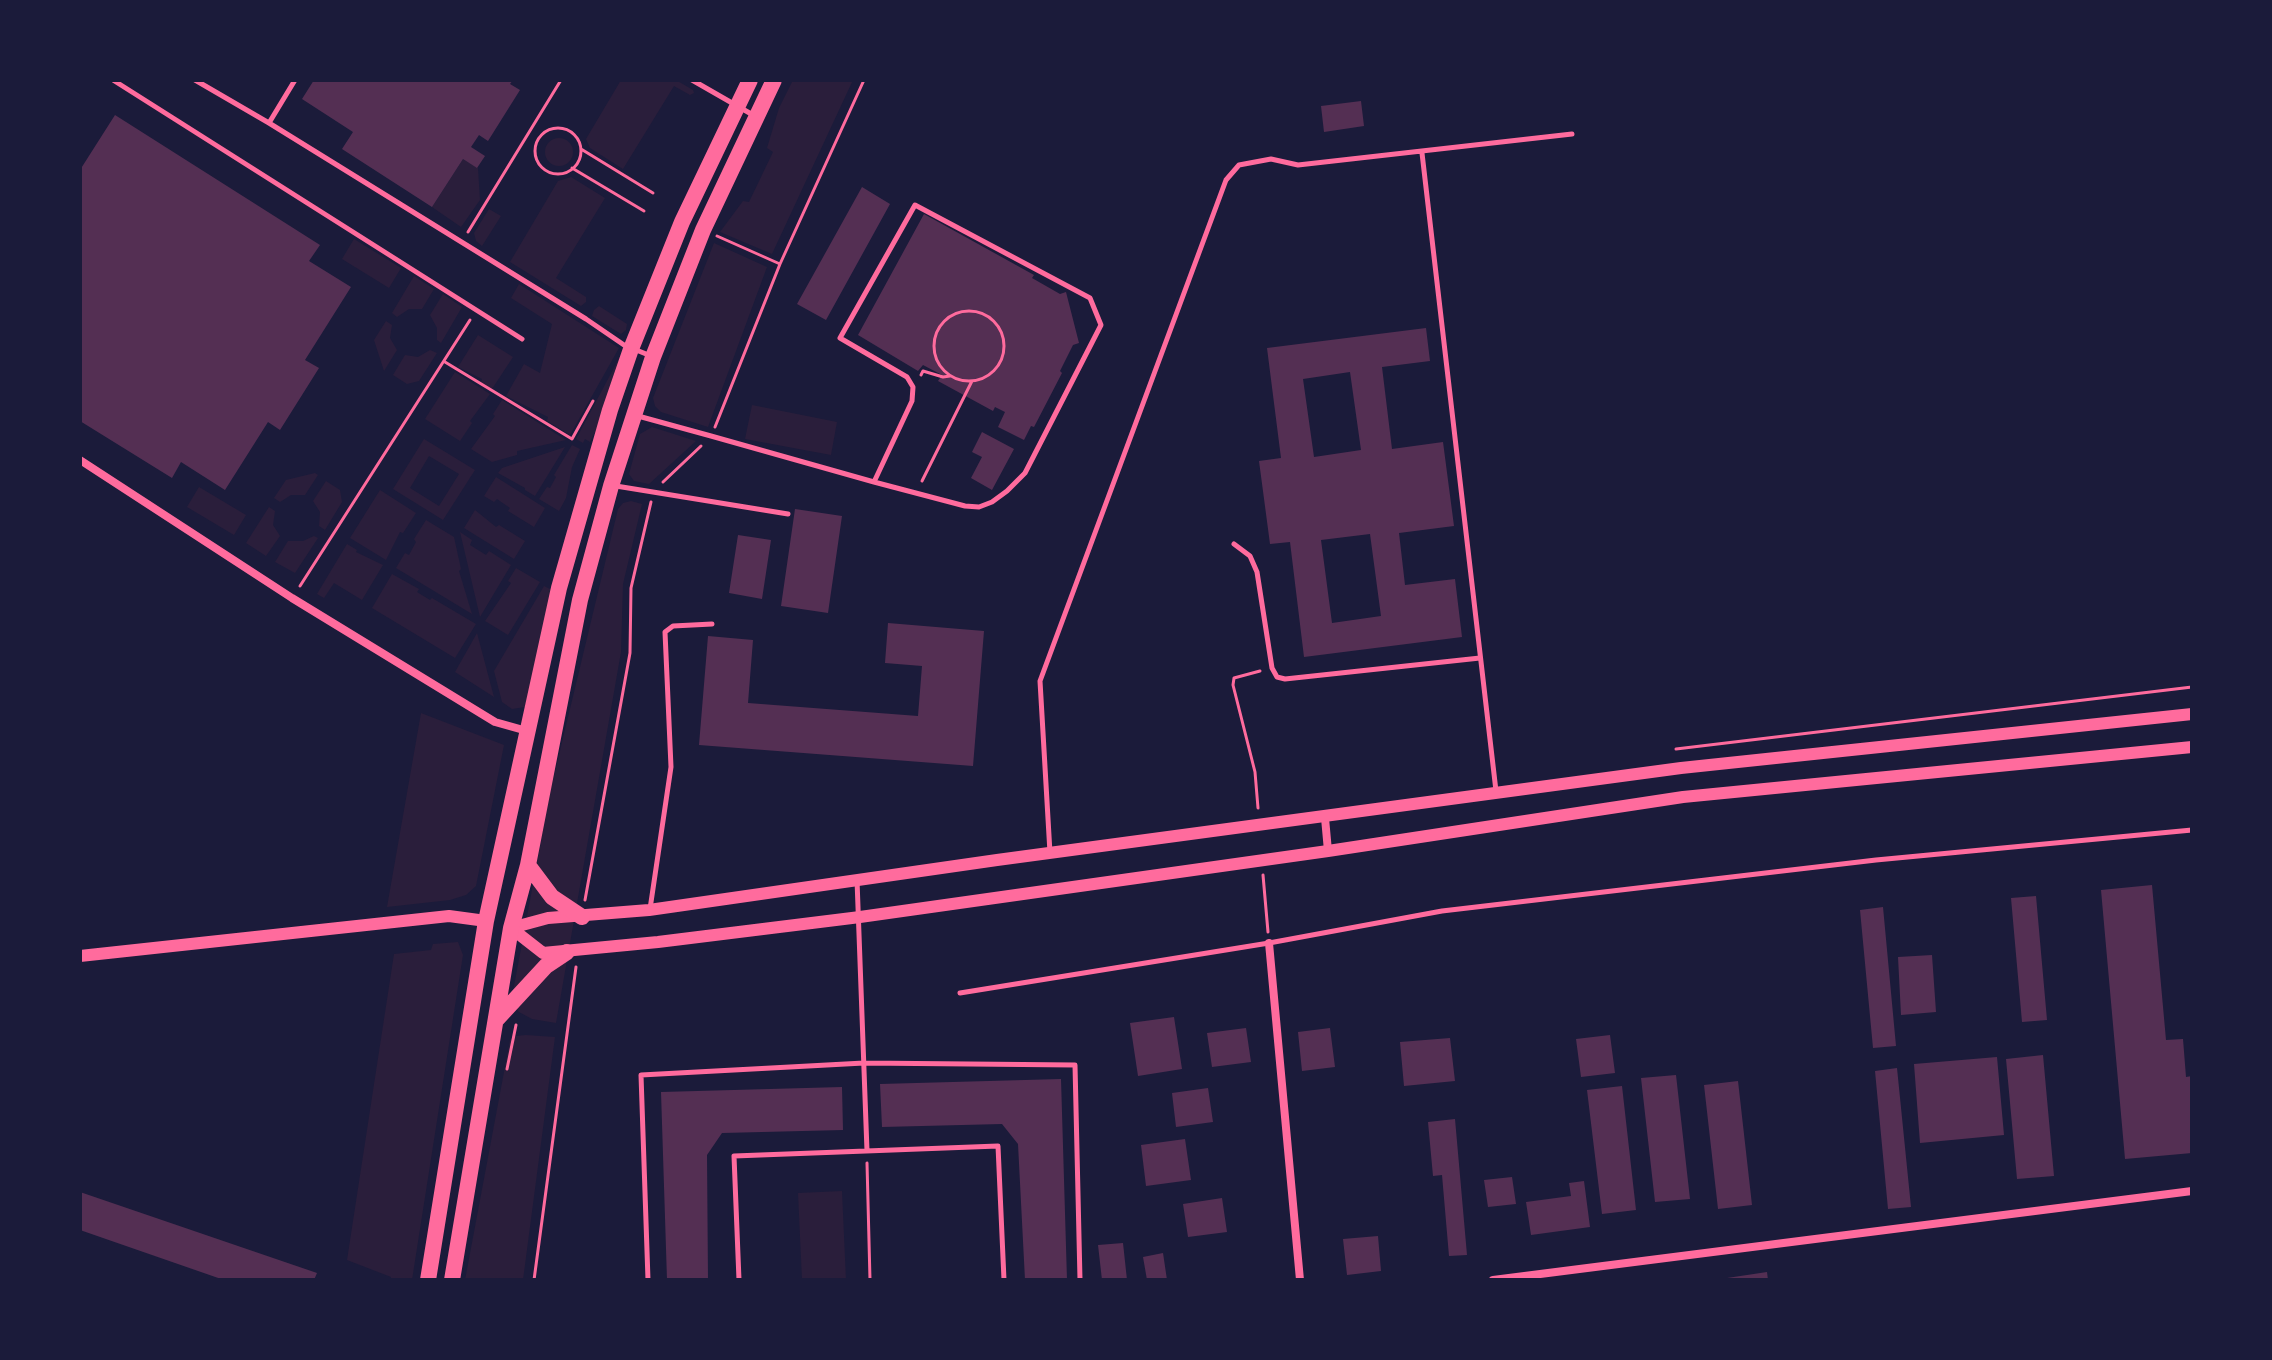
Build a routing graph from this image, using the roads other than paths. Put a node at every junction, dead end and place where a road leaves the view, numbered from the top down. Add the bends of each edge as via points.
1 (113, 80) edge
2 (195, 80) edge
3 (295, 80) edge
4 (692, 80) edge
5 (750, 80) edge
6 (774, 80) edge
7 (737, 106) junction
8 (756, 117) junction
9 (269, 123) junction
10 (1572, 134) dead end
11 (1422, 153) junction
12 (522, 339) dead end
13 (631, 349) junction
14 (653, 357) junction
15 (633, 415) junction
16 (80, 460) edge
17 (874, 482) junction
18 (611, 486) junction
19 (788, 514) dead end
20 (1234, 544) dead end
21 (712, 624) dead end
22 (1480, 658) junction
23 (2192, 714) edge
24 (527, 731) junction
25 (2192, 747) edge
26 (1496, 794) junction
27 (1325, 818) junction
28 (2192, 830) edge
29 (1328, 851) junction
30 (1050, 853) junction
31 (528, 865) junction
32 (857, 880) junction
33 (649, 910) junction
34 (582, 917) junction
35 (860, 917) junction
36 (486, 921) junction
37 (511, 928) junction
38 (1269, 943) junction
39 (572, 951) junction
40 (80, 956) edge
41 (960, 993) dead end
42 (497, 1019) junction
43 (864, 1063) junction
44 (867, 1151) junction
45 (2192, 1191) edge
46 (428, 1280) edge
47 (452, 1280) edge
48 (648, 1280) edge
49 (739, 1280) edge
50 (1004, 1280) edge
51 (1080, 1280) edge
52 (1300, 1280) edge
53 (1493, 1280) edge

1 - 12 lane
2 - 9 lane
3 - 9 lane
4 - 7 lane
5 - 7 main road
6 - 8 main road
7 - 8 lane
7 - 13 main road via 682,222
8 - 14 main road via 703,230
9 - 13 lane
10 - 11 lane
11 - 22 lane
11 - 30 lane via 1298,165 1271,159 1239,165 1226,180 1040,681
13 - 14 lane
13 - 24 main road via 559,588
14 - 15 main road
15 - 17 lane
15 - 18 main road
16 - 24 street via 495,722
17 - 17 lane via 912,401 913,387 907,377 840,338 915,205 1090,298 1101,325 1025,473 1007,491 979,507
18 - 19 lane
18 - 31 main road via 580,600
20 - 22 lane via 1250,556 1257,572 1277,677
21 - 33 lane via 673,626 665,632 671,767
22 - 26 lane
23 - 26 street via 1681,768
24 - 36 main road
25 - 29 street via 1683,797
26 - 27 street
27 - 29 street
27 - 30 street
28 - 38 lane via 1876,860 1442,911
29 - 35 street
30 - 32 street
31 - 34 main road via 552,897
31 - 37 main road
32 - 33 street
32 - 35 lane
33 - 34 street
34 - 37 street via 548,918
35 - 39 street
35 - 43 lane
36 - 37 street
36 - 40 street via 449,916
36 - 46 main road
37 - 39 street via 543,953
37 - 42 main road
38 - 41 lane
38 - 52 street
39 - 42 main road via 546,966
42 - 47 main road
43 - 44 lane
43 - 48 lane via 641,1075
43 - 51 lane via 1075,1065
44 - 49 lane via 734,1156
44 - 50 lane via 998,1146
45 - 53 street

